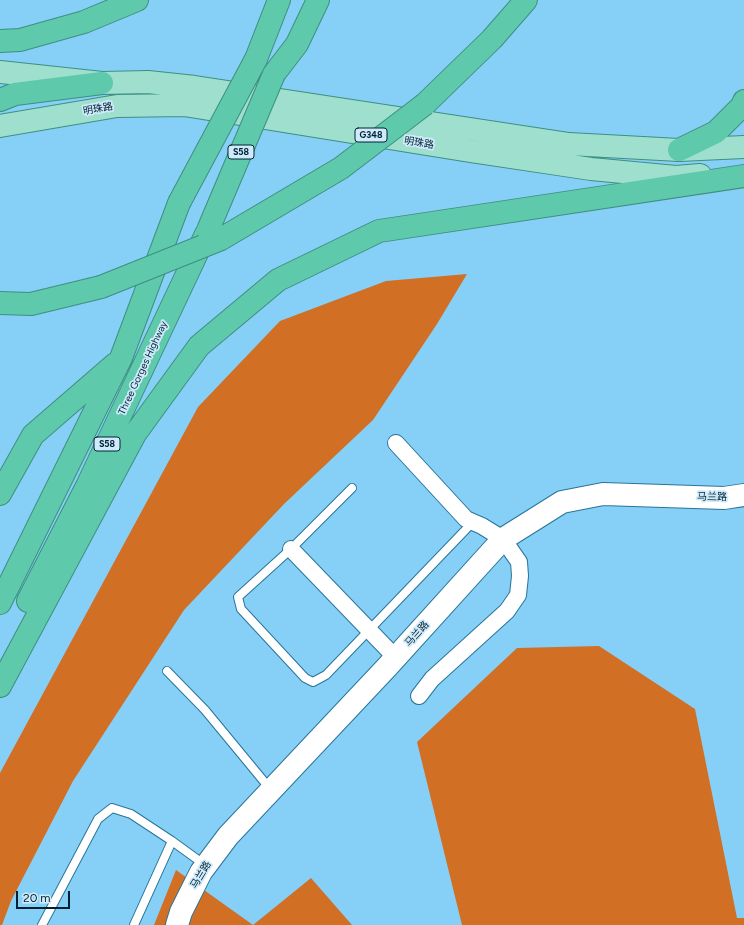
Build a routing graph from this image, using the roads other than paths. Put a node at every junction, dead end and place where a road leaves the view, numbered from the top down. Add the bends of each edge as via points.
1 (137, 0) edge
2 (279, 0) edge
3 (302, 0) edge
4 (318, 0) edge
5 (526, 0) edge
6 (0, 41) edge
7 (0, 72) edge
8 (274, 74) junction
9 (102, 83) junction
10 (0, 100) edge
11 (744, 101) edge
12 (0, 126) edge
13 (744, 147) edge
14 (679, 150) junction
15 (744, 173) edge
16 (744, 176) edge
17 (0, 303) edge
18 (122, 358) junction
19 (396, 443) dead end
20 (352, 488) dead end
21 (0, 494) edge
22 (744, 495) edge
23 (473, 522) junction
24 (503, 539) junction
25 (291, 549) junction
26 (0, 603) edge
27 (368, 630) junction
28 (0, 655) edge
29 (396, 658) junction
30 (167, 670) dead end
31 (0, 686) edge
32 (419, 696) dead end
33 (272, 790) junction
34 (172, 841) junction
35 (206, 865) junction
36 (42, 925) edge
37 (134, 925) edge
38 (177, 925) edge

1 - 6 highway via 84,22 20,40
2 - 18 highway, S58, bridge via 256,59 179,203
3 - 8 highway, S58
4 - 8 highway via 297,44
5 - 17 highway, bridge via 492,39 425,104 342,168 221,239 101,287 31,304
7 - 9 main road, G348
8 - 28 highway, Three Gorges Highway / S58, bridge via 208,230 87,486
9 - 10 highway via 15,94
9 - 14 main road, G348 via 148,82 195,87 569,144
11 - 14 highway via 716,132
12 - 15 main road, 明珠路 / G348 via 117,106 184,104 591,169 676,177
13 - 14 main road, G348
16 - 31 highway via 379,231 278,280 199,346 135,434
18 - 21 highway via 33,435
18 - 26 highway, S58
19 - 23 street via 466,519
20 - 25 lane
22 - 24 street, 马兰路 via 724,498 603,494 562,502
23 - 24 street
23 - 27 lane
24 - 29 street, 马兰路
24 - 32 street via 518,562 518,595 508,611 432,679
25 - 27 street
25 - 27 lane via 238,597 241,609 305,678 313,682 326,674
27 - 29 street
29 - 33 street, 马兰路
30 - 33 lane
33 - 35 street, 马兰路 via 228,836
34 - 35 lane
34 - 36 lane via 131,814 112,808 98,819
34 - 37 lane
35 - 38 street, 马兰路 via 181,912

